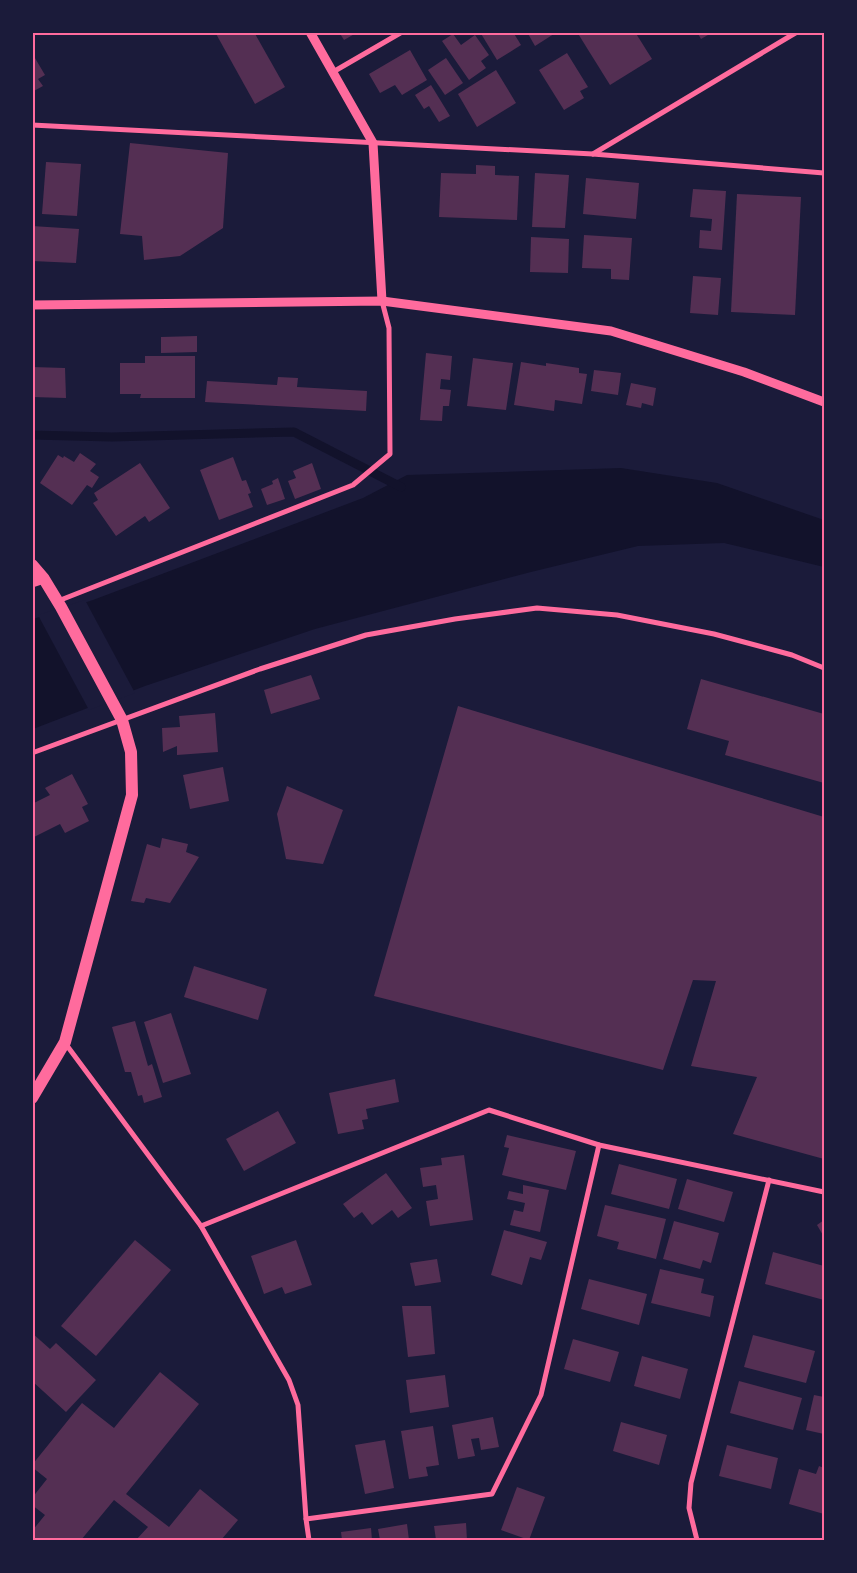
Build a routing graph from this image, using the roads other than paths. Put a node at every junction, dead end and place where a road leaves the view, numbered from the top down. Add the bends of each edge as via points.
1 (310, 32) edge
2 (402, 32) edge
3 (796, 32) edge
4 (333, 72) junction
5 (32, 124) edge
6 (373, 143) junction
7 (593, 154) junction
8 (824, 173) edge
9 (382, 301) junction
10 (32, 305) edge
11 (824, 402) edge
12 (32, 565) edge
13 (38, 581) edge
14 (59, 604) junction
15 (824, 668) edge
16 (120, 716) junction
17 (32, 752) edge
18 (65, 1042) junction
19 (32, 1098) edge
20 (599, 1145) junction
21 (769, 1180) junction
22 (824, 1192) edge
23 (201, 1226) junction
24 (306, 1519) junction
25 (309, 1540) edge
26 (697, 1540) edge

1 - 4 street
2 - 4 street
3 - 7 street
4 - 6 street
5 - 6 street
6 - 7 street
6 - 9 street
7 - 8 street
9 - 10 street
9 - 11 street via 611,331 744,372
9 - 14 street via 389,328 390,454 353,485
12 - 13 main road
13 - 14 main road
14 - 16 main road
15 - 16 street via 792,655 714,634 617,615 537,608 366,635
16 - 17 street
16 - 18 main road via 131,752 132,795
18 - 19 main road
18 - 23 street
20 - 21 street
20 - 23 street via 489,1110
20 - 24 street via 541,1395 492,1494
21 - 22 street
21 - 26 street via 691,1484 689,1508
23 - 24 street via 289,1380 298,1405
24 - 25 street

